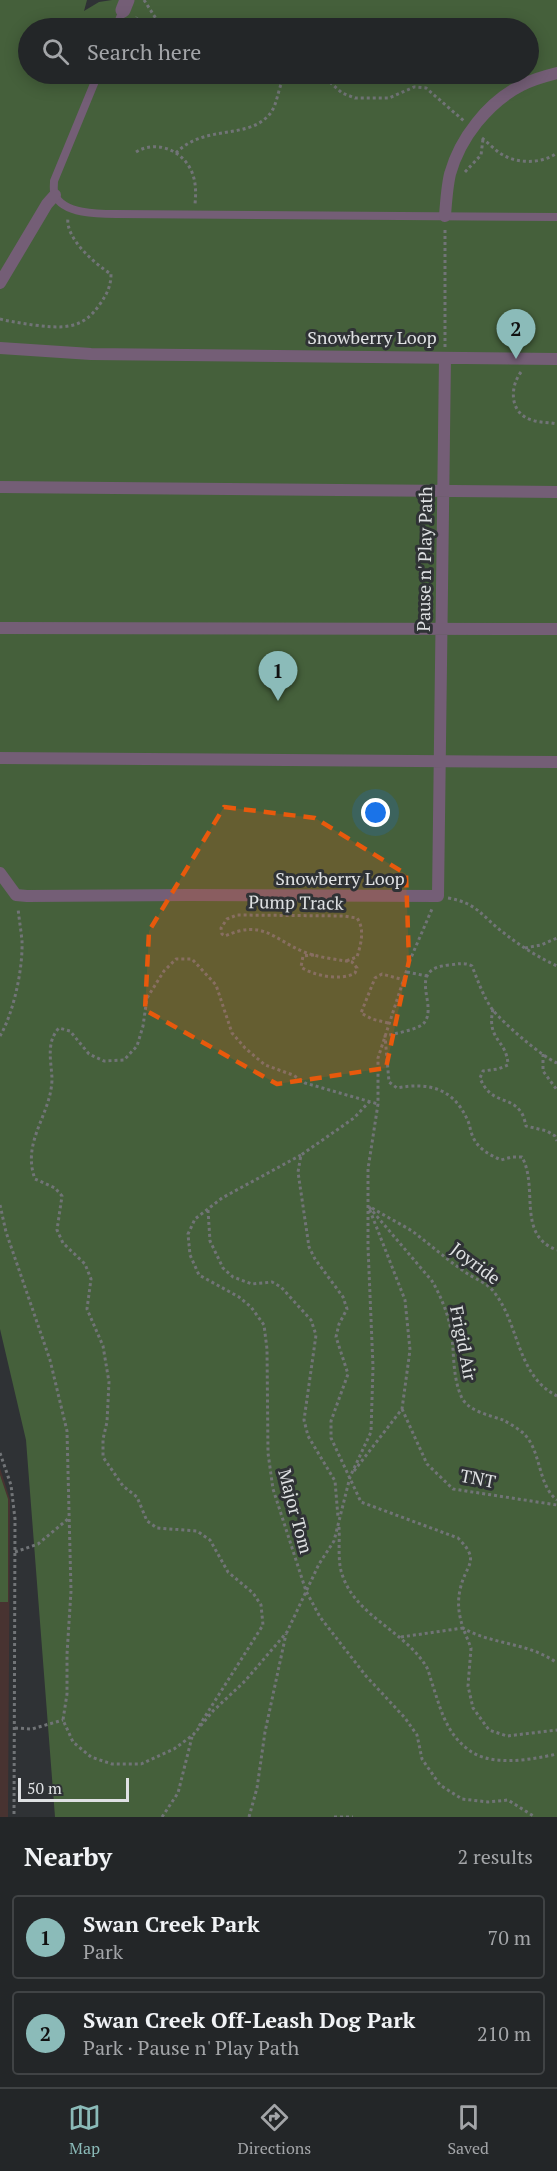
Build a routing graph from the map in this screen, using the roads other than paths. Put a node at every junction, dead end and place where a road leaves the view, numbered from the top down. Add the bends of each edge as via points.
1 (557, 73) edge
2 (539, 77) edge
3 (94, 84) edge
4 (524, 84) edge
5 (55, 195) junction
6 (445, 216) junction
7 (557, 217) edge
8 (0, 283) edge
9 (0, 348) edge
10 (445, 358) junction
11 (557, 359) edge
12 (0, 488) edge
13 (443, 491) junction
14 (557, 492) edge
15 (0, 628) edge
16 (442, 628) junction
17 (557, 629) edge
18 (0, 758) edge
19 (440, 761) junction
20 (557, 762) edge
21 (0, 873) edge

1 - 2 street
3 - 5 lane via 54,181
4 - 6 street via 472,128 450,174
5 - 6 lane via 62,203 91,213
5 - 8 street
6 - 7 lane
9 - 10 street, Snowberry Loop via 91,354
10 - 11 street
10 - 13 street, Pause n' Play Path
12 - 13 street
13 - 14 street
13 - 16 street, Pause n' Play Path
15 - 16 street
16 - 17 street
16 - 19 street, Pause n' Play Path
18 - 19 street
19 - 20 street
19 - 21 street, Snowberry Loop via 438,897 46,897 16,894

